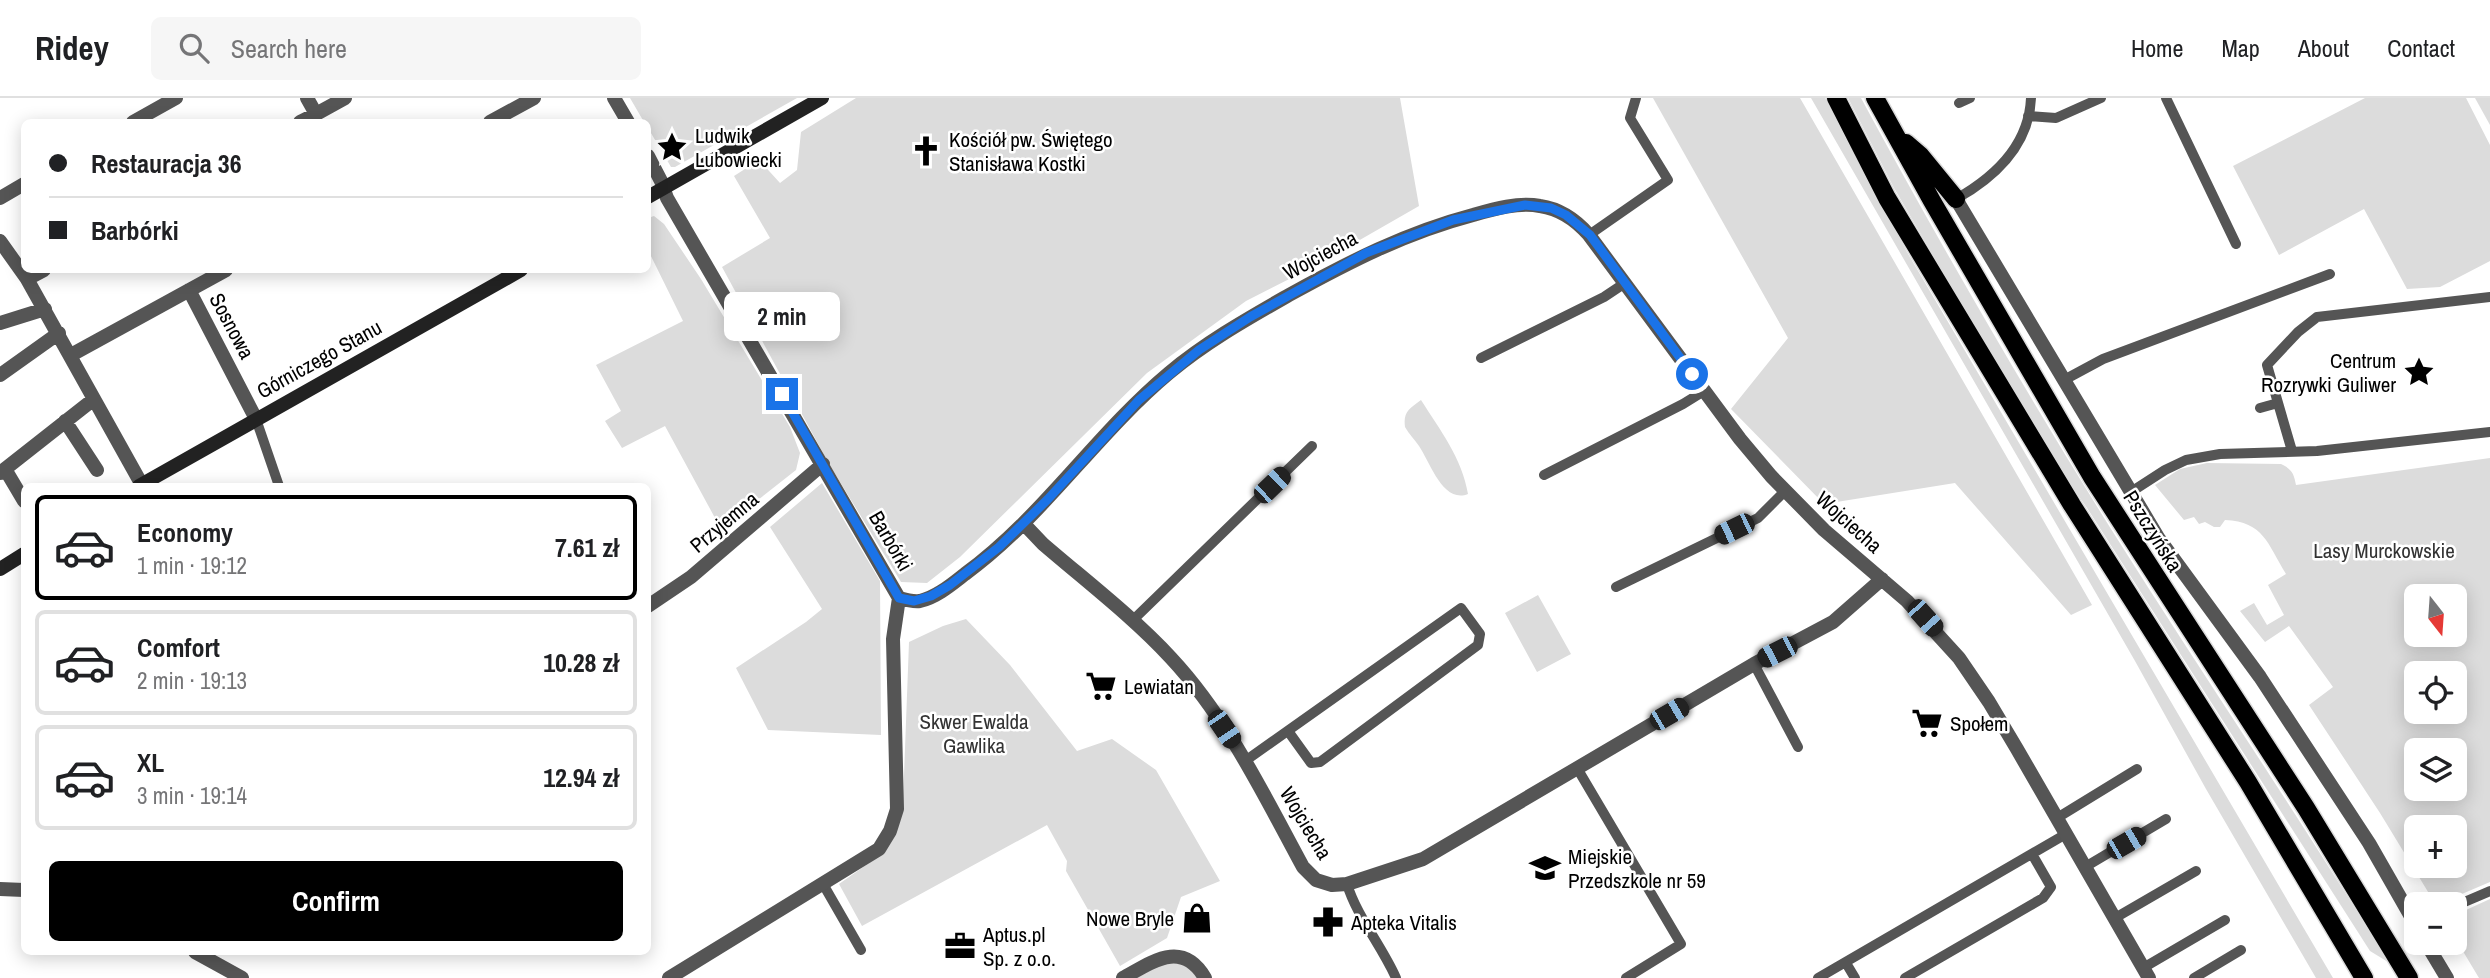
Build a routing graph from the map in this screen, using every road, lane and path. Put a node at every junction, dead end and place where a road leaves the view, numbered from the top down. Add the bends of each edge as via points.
1 (176, 98) edge
2 (307, 98) edge
3 (345, 98) edge
4 (534, 98) edge
5 (614, 98) edge
6 (822, 98) edge
7 (1636, 98) edge
8 (1836, 98) edge
9 (1875, 98) edge
10 (2031, 98) edge
11 (2101, 98) edge
12 (2166, 98) edge
13 (316, 114) junction
14 (2028, 116) junction
15 (138, 119) edge
16 (306, 119) edge
17 (496, 119) edge
18 (626, 119) edge
19 (1893, 132) junction
20 (651, 161) edge
21 (21, 186) edge
22 (663, 189) junction
23 (651, 195) edge
24 (0, 198) edge
25 (1956, 199) junction
26 (1590, 235) junction
27 (0, 241) edge
28 (2236, 243) dead end
29 (21, 271) edge
30 (23, 273) edge
31 (38, 273) edge
32 (220, 273) edge
33 (517, 273) edge
34 (2330, 274) dead end
35 (27, 279) junction
36 (1625, 283) junction
37 (189, 290) junction
38 (2490, 297) edge
39 (45, 309) junction
40 (0, 323) edge
41 (59, 333) junction
42 (71, 355) junction
43 (1481, 358) dead end
44 (0, 375) edge
45 (2064, 380) junction
46 (1704, 391) junction
47 (94, 399) junction
48 (2278, 403) junction
49 (2260, 408) dead end
50 (256, 419) junction
51 (65, 421) junction
52 (2490, 432) edge
53 (1312, 446) dead end
54 (2292, 452) junction
55 (822, 464) junction
56 (97, 470) dead end
57 (3, 471) edge
58 (1545, 475) dead end
59 (138, 483) edge
60 (145, 483) edge
61 (278, 483) edge
62 (1785, 491) junction
63 (2131, 492) junction
64 (21, 497) edge
65 (1024, 524) junction
66 (21, 556) edge
67 (0, 569) edge
68 (1882, 579) junction
69 (1616, 587) dead end
70 (899, 598) junction
71 (651, 604) edge
72 (1132, 621) junction
73 (1754, 664) junction
74 (1288, 731) junction
75 (1798, 747) dead end
76 (1245, 761) junction
77 (1577, 768) junction
78 (2137, 769) dead end
79 (2057, 817) junction
80 (2166, 819) dead end
81 (2066, 834) junction
82 (2032, 854) junction
83 (2085, 867) junction
84 (2196, 870) dead end
85 (823, 884) junction
86 (1347, 884) junction
87 (0, 889) edge
88 (21, 890) edge
89 (2490, 891) edge
90 (2467, 901) edge
91 (2404, 905) edge
92 (2115, 918) junction
93 (2225, 920) dead end
94 (862, 950) dead end
95 (2241, 950) dead end
96 (200, 955) edge
97 (2433, 955) edge
98 (1846, 963) junction
99 (687, 973) edge
100 (2146, 973) edge
101 (242, 978) edge
102 (668, 978) edge
103 (1123, 978) edge
104 (1205, 978) edge
105 (1396, 978) edge
106 (1626, 978) edge
107 (1818, 978) edge
108 (1855, 978) edge
109 (1905, 978) edge
110 (2194, 978) edge
111 (2364, 978) edge
112 (2409, 978) edge
113 (2447, 978) edge

1 - 15 street
2 - 13 street
3 - 13 street
4 - 17 street
5 - 18 street
6 - 22 street
7 - 26 lane via 1630,118 1668,180
8 - 111 main road via 1894,209
9 - 19 main road, Pszczyńska
10 - 14 lane
11 - 14 lane via 2056,118
12 - 28 lane
13 - 16 street
14 - 25 lane via 2023,135 2004,165
19 - 25 main road via 1920,155
19 - 112 main road, Pszczyńska via 2092,477 2306,808
20 - 22 street, Barbórki
21 - 24 street
22 - 23 street
22 - 55 street, Barbórki
25 - 45 street
26 - 36 street, Wojciecha
26 - 65 street, Wojciecha via 1551,208 1511,206 1453,220 1356,258 1223,333 1169,373
27 - 29 street
30 - 35 street
31 - 35 street
32 - 37 street, Sosnowa
33 - 50 street, Górniczego Stanu
34 - 45 lane via 2103,359
35 - 39 street
36 - 43 lane
36 - 46 street, Wojciecha
37 - 42 street, Sosnowa
37 - 50 street, Sosnowa
38 - 48 lane via 2317,317 2267,365
39 - 40 street
39 - 41 street
41 - 42 street
41 - 44 street
42 - 47 street
45 - 63 street
46 - 58 lane
46 - 62 street, Wojciecha
47 - 51 street
47 - 59 street
48 - 49 lane
48 - 54 lane
50 - 60 street, Górniczego Stanu
50 - 61 lane
51 - 56 street
51 - 57 street
52 - 54 lane
53 - 72 lane
54 - 63 lane via 2186,460
55 - 70 street, Barbórki
55 - 71 street, Przyjemna via 691,577
57 - 64 street
62 - 68 street, Wojciecha
62 - 69 lane via 1758,518
63 - 91 street via 2173,559 2282,710
65 - 70 street, Wojciecha via 937,593 914,601
65 - 72 street, Wojciecha
66 - 67 street
68 - 73 street, Wojciecha via 1833,622
68 - 79 street, Wojciecha via 1925,618 1974,679
70 - 85 street, Barbórki via 893,639 897,809 879,849
72 - 76 street, Wojciecha via 1172,659
73 - 75 lane
73 - 77 street, Wojciecha
74 - 74 lane via 1461,608 1480,634 1478,645 1320,761 1311,762
74 - 76 lane
76 - 86 street, Wojciecha via 1303,867 1316,880
77 - 86 street, Wojciecha via 1423,859
77 - 106 lane via 1681,944
78 - 79 lane
79 - 81 street, Wojciecha
80 - 83 lane
81 - 82 lane
81 - 83 street, Wojciecha
82 - 98 lane
82 - 109 lane via 2051,887 2043,898
83 - 92 street, Wojciecha
84 - 92 lane
85 - 94 lane
85 - 99 street, Barbórki
86 - 105 lane
87 - 88 street
89 - 90 lane
92 - 100 street, Wojciecha
93 - 100 lane
95 - 110 lane
96 - 101 street
97 - 113 street
98 - 107 lane
98 - 108 lane
99 - 102 street, Barbórki
103 - 104 street via 1168,956 1189,960

